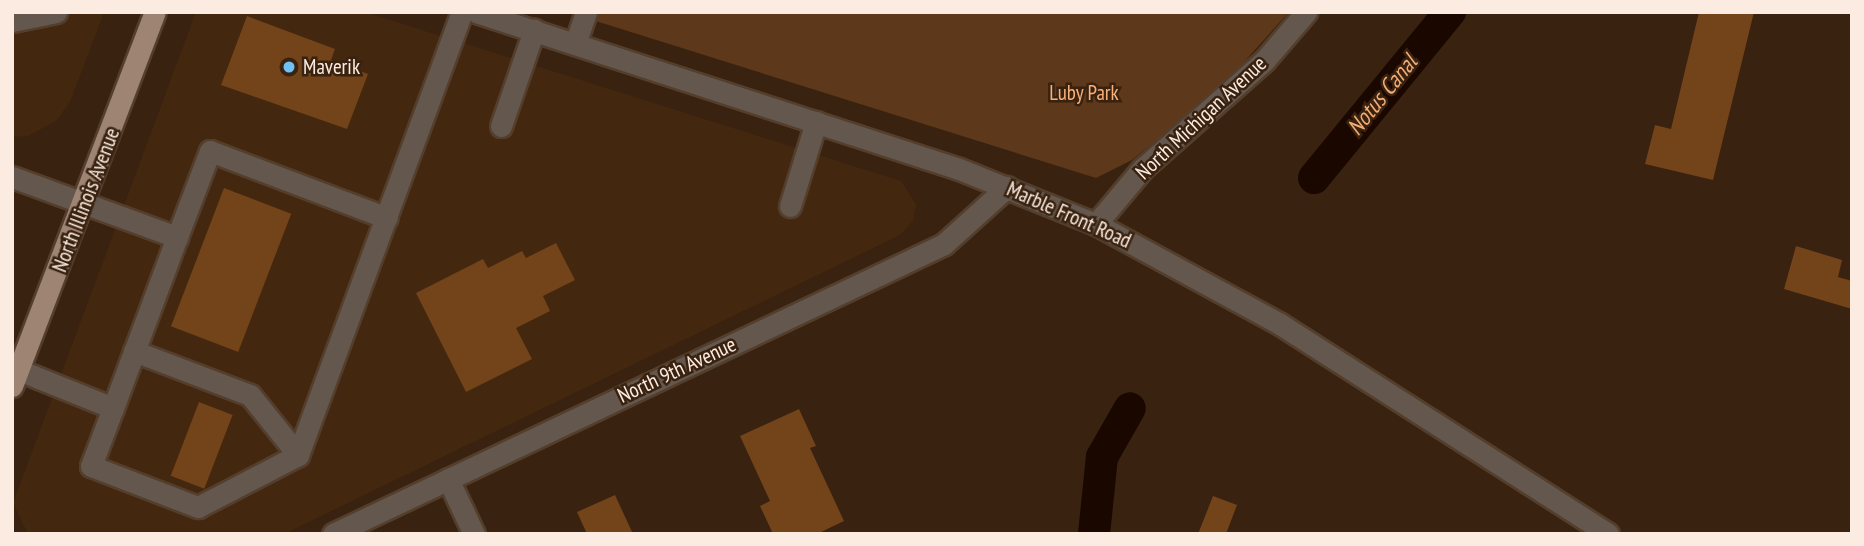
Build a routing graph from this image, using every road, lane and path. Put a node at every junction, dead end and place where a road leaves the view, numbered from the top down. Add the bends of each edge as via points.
1 (56, 12) edge
2 (155, 12) edge
3 (463, 12) edge
4 (476, 12) edge
5 (586, 12) edge
6 (1306, 12) edge
7 (12, 21) edge
8 (534, 30) junction
9 (575, 44) junction
10 (816, 122) junction
11 (501, 126) dead end
12 (12, 177) edge
13 (1007, 187) junction
14 (86, 201) junction
15 (790, 206) dead end
16 (387, 218) junction
17 (1096, 224) junction
18 (177, 237) junction
19 (134, 351) junction
20 (15, 378) edge
21 (113, 408) junction
22 (298, 455) junction
23 (448, 479) junction
24 (333, 534) edge
25 (474, 534) edge
26 (1608, 534) edge

1 - 7 street
2 - 14 main road, North Illinois Avenue
3 - 16 street
4 - 8 street, Marble Front Road
5 - 9 street
6 - 17 street, North Michigan Avenue via 1264,61 1143,169
8 - 9 street, Marble Front Road
8 - 11 street
9 - 10 street, Marble Front Road
10 - 13 street, Marble Front Road
10 - 15 street
12 - 14 street
13 - 17 street, Marble Front Road
13 - 23 street, North 9th Avenue via 944,244
14 - 18 street
14 - 20 main road, North Illinois Avenue
16 - 18 street via 210,151
16 - 22 street
17 - 26 street, Marble Front Road via 1280,324
18 - 19 street
19 - 21 street
19 - 22 street via 250,395
20 - 21 street
21 - 22 street via 91,466 198,507
23 - 24 street, North 9th Avenue
23 - 25 street

